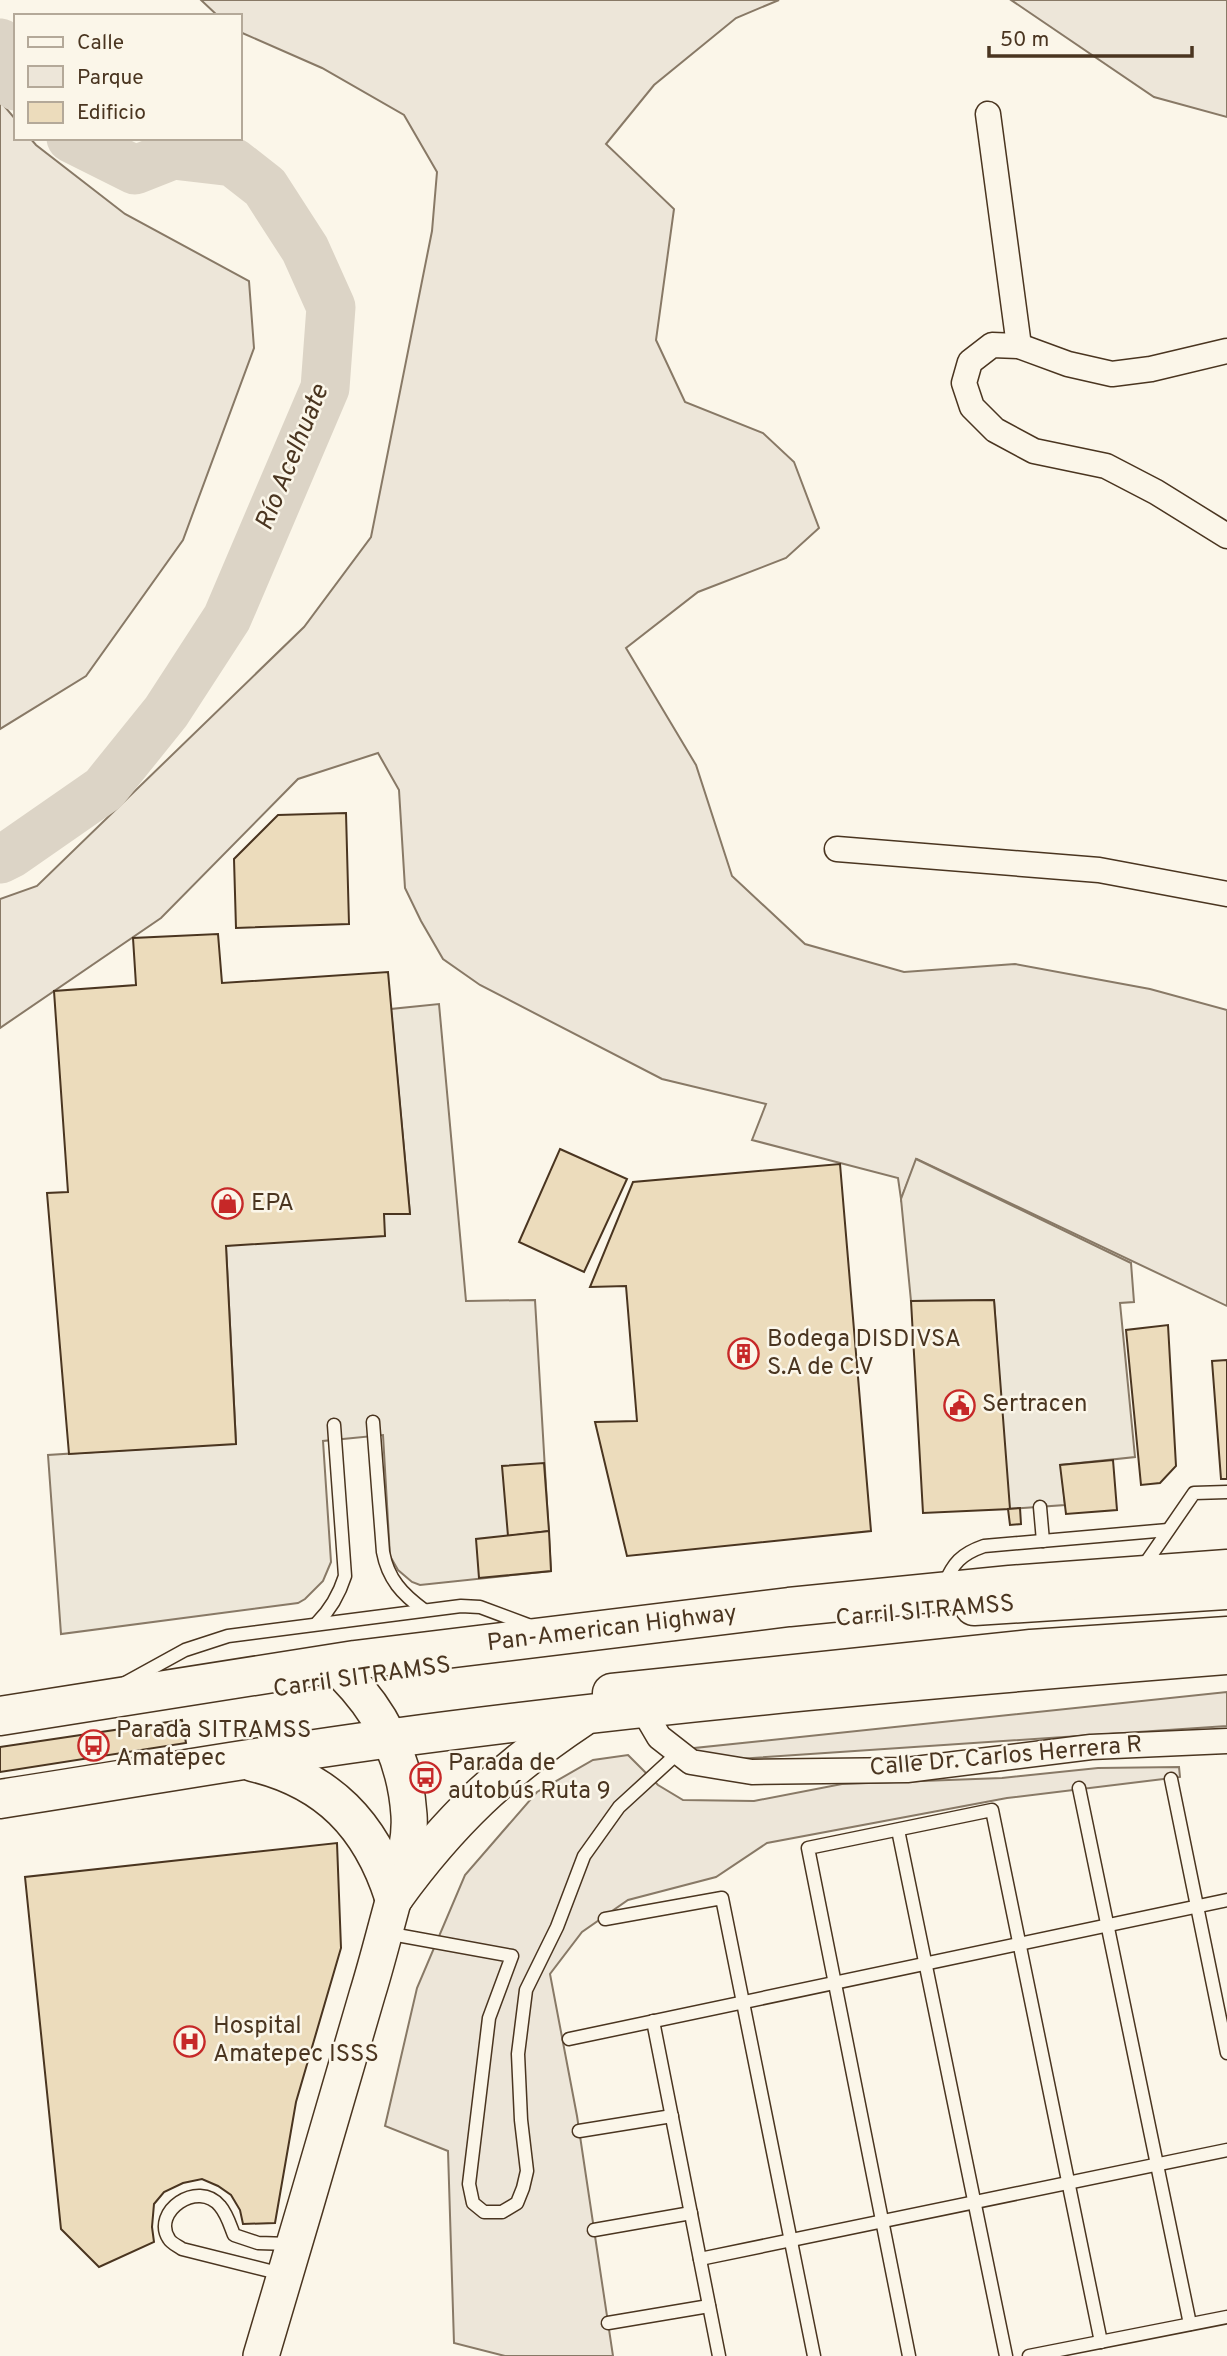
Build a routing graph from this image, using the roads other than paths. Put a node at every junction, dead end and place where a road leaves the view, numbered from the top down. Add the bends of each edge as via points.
1 (988, 114) dead end
2 (1019, 346) junction
3 (1227, 351) edge
4 (1227, 536) edge
5 (836, 849) dead end
6 (1227, 894) edge
7 (373, 1422) dead end
8 (334, 1424) dead end
9 (1227, 1492) edge
10 (1040, 1507) dead end
11 (1168, 1531) junction
12 (1043, 1541) junction
13 (1227, 1569) edge
14 (1137, 1576) junction
15 (1227, 1590) edge
16 (941, 1591) junction
17 (424, 1611) junction
18 (317, 1623) junction
19 (558, 1636) junction
20 (1227, 1636) edge
21 (1227, 1655) edge
22 (341, 1671) junction
23 (100, 1698) junction
24 (642, 1709) junction
25 (585, 1715) junction
26 (0, 1716) edge
27 (387, 1729) junction
28 (0, 1734) edge
29 (1227, 1741) edge
30 (679, 1752) junction
31 (247, 1760) junction
32 (1171, 1779) dead end
33 (0, 1781) edge
34 (1079, 1788) dead end
35 (0, 1799) edge
36 (898, 1830) junction
37 (1227, 1900) edge
38 (1197, 1906) junction
39 (390, 1915) junction
40 (605, 1919) dead end
41 (1108, 1925) junction
42 (1019, 1944) junction
43 (926, 1963) junction
44 (835, 1982) junction
45 (743, 2002) junction
46 (653, 2021) junction
47 (569, 2039) dead end
48 (1227, 2053) edge
49 (672, 2116) junction
50 (579, 2131) dead end
51 (1227, 2150) edge
52 (1157, 2165) junction
53 (1069, 2183) junction
54 (974, 2203) junction
55 (691, 2213) junction
56 (883, 2222) junction
57 (594, 2230) dead end
58 (791, 2241) junction
59 (700, 2259) junction
60 (289, 2260) junction
61 (709, 2306) junction
62 (1227, 2317) edge
63 (608, 2323) dead end
64 (1190, 2324) junction
65 (1101, 2342) junction
66 (1059, 2353) edge
67 (261, 2356) edge
68 (719, 2356) edge
69 (814, 2356) edge
70 (909, 2356) edge
71 (1006, 2356) edge
72 (1030, 2356) edge

1 - 2 street
2 - 3 street via 1112,374
2 - 4 street via 992,345 971,362 964,383 972,407 995,430 1034,451 1106,466
5 - 6 street via 1100,870
7 - 17 lane via 387,1571
8 - 18 lane via 345,1576 340,1594
9 - 11 lane via 1194,1493
10 - 12 lane
11 - 12 lane
11 - 14 lane
12 - 16 lane via 969,1551 951,1567
13 - 14 main road, Pan-American Highway
14 - 16 main road, Pan-American Highway
15 - 22 main road, Carril SITRAMSS via 942,1609
16 - 19 main road, Pan-American Highway
17 - 18 lane
17 - 19 lane via 480,1607
18 - 23 lane via 228,1636 185,1650
19 - 22 main road, Pan-American Highway
20 - 27 main road, Carril SITRAMSS via 1031,1649 694,1683
21 - 24 main road
22 - 23 main road, Pan-American Highway
22 - 27 street
22 - 28 main road, Carril SITRAMSS
23 - 26 main road, Pan-American Highway
24 - 25 main road
24 - 30 street, Calle Dr. Carlos Herrera R via 659,1737
25 - 27 main road
25 - 39 main road via 478,1797 434,1845
27 - 31 main road
27 - 33 main road, Carril SITRAMSS
27 - 39 street via 405,1776 409,1817 405,1858
29 - 30 street, Calle Dr. Carlos Herrera R via 1091,1746 907,1770 752,1772 691,1762
30 - 39 lane via 619,1807 584,1856 526,1990 518,2054 527,2171 516,2203 502,2212 484,2212 473,2203 469,2184 489,2018 512,1956
31 - 35 main road
31 - 39 main road via 321,1790 360,1826 386,1872
32 - 38 lane
34 - 41 lane
36 - 42 lane via 992,1810
36 - 43 lane
36 - 44 lane via 808,1847
37 - 38 lane
38 - 41 lane
38 - 48 lane
39 - 60 street
40 - 45 lane via 722,1898
41 - 42 lane
41 - 52 lane
42 - 43 lane
42 - 53 lane
43 - 44 lane
43 - 54 lane
44 - 45 lane
44 - 56 lane
45 - 46 lane
45 - 58 lane
46 - 47 lane
46 - 49 lane
49 - 50 lane
49 - 55 lane
51 - 52 lane
52 - 53 lane
52 - 64 lane
53 - 54 lane
53 - 65 lane
54 - 56 lane
54 - 71 lane
55 - 57 lane
55 - 59 lane
56 - 58 lane
56 - 70 lane
58 - 59 lane
58 - 69 lane
59 - 61 lane
60 - 60 lane via 234,2235 218,2203 207,2197 191,2196 170,2212 169,2240 182,2249
60 - 67 street
61 - 63 lane
61 - 68 lane
62 - 64 lane
64 - 65 lane
65 - 66 lane
66 - 72 lane

